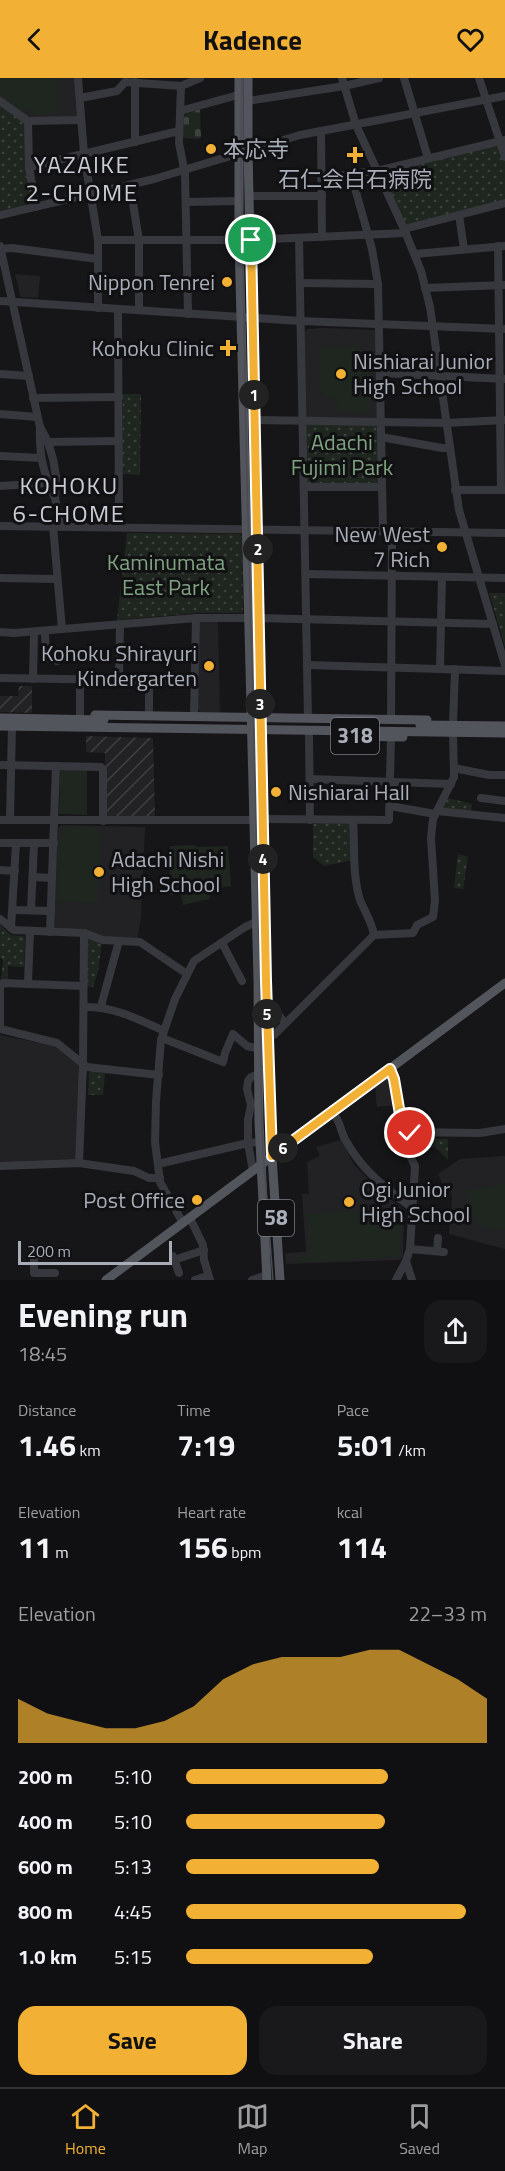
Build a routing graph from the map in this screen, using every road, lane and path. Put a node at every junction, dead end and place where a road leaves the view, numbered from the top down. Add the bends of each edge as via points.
1 (78, 78) edge
2 (200, 78) edge
3 (239, 78) edge
4 (249, 78) edge
5 (379, 78) edge
6 (404, 78) edge
7 (478, 78) edge
8 (125, 80) edge
9 (158, 81) edge
10 (135, 82) junction
11 (343, 82) edge
12 (181, 86) junction
13 (238, 95) junction
14 (505, 96) edge
15 (80, 98) junction
16 (485, 100) junction
17 (0, 101) edge
18 (248, 102) junction
19 (180, 111) junction
20 (414, 114) junction
21 (81, 120) junction
22 (28, 121) junction
23 (356, 124) junction
24 (179, 131) junction
25 (321, 131) junction
26 (502, 140) edge
27 (135, 142) junction
28 (248, 150) junction
29 (238, 153) junction
30 (84, 154) junction
31 (505, 157) edge
32 (428, 158) junction
33 (29, 166) junction
34 (184, 170) junction
35 (377, 171) junction
36 (351, 174) junction
37 (322, 178) junction
38 (130, 185) junction
39 (90, 194) junction
40 (249, 196) junction
41 (322, 196) junction
42 (238, 201) junction
43 (186, 202) junction
44 (505, 203) edge
45 (36, 207) junction
46 (0, 215) edge
47 (459, 215) junction
48 (405, 231) junction
49 (369, 235) junction
50 (322, 237) junction
51 (299, 238) junction
52 (98, 240) junction
53 (139, 240) junction
54 (186, 240) junction
55 (238, 240) junction
56 (251, 240) junction
57 (501, 246) edge
58 (0, 247) edge
59 (464, 249) junction
60 (415, 254) junction
61 (98, 259) junction
62 (300, 283) junction
63 (378, 284) junction
64 (502, 285) edge
65 (426, 288) junction
66 (0, 301) edge
67 (12, 302) junction
68 (98, 308) junction
69 (118, 309) junction
70 (139, 310) junction
71 (188, 314) junction
72 (240, 316) junction
73 (252, 318) junction
74 (301, 321) junction
75 (379, 324) junction
76 (433, 326) junction
77 (502, 329) edge
78 (380, 373) junction
79 (0, 374) edge
80 (28, 376) junction
81 (439, 376) junction
82 (502, 379) edge
83 (118, 397) junction
84 (33, 398) junction
85 (0, 414) edge
86 (38, 417) junction
87 (255, 420) junction
88 (503, 420) edge
89 (303, 421) junction
90 (381, 422) junction
91 (446, 423) junction
92 (40, 427) junction
93 (381, 437) junction
94 (118, 441) junction
95 (48, 442) junction
96 (450, 448) junction
97 (0, 456) edge
98 (41, 458) junction
99 (48, 483) junction
100 (0, 486) edge
101 (304, 487) junction
102 (382, 487) junction
103 (455, 490) junction
104 (503, 490) edge
105 (55, 498) junction
106 (0, 526) edge
107 (57, 526) junction
108 (119, 527) junction
109 (246, 529) junction
110 (257, 530) junction
111 (304, 530) junction
112 (383, 531) junction
113 (392, 531) junction
114 (466, 532) junction
115 (505, 532) edge
116 (306, 574) junction
117 (392, 576) junction
118 (442, 577) junction
119 (0, 578) edge
120 (479, 578) junction
121 (505, 578) edge
122 (57, 579) junction
123 (196, 618) junction
124 (253, 618) junction
125 (306, 620) junction
126 (393, 622) junction
127 (441, 622) junction
128 (120, 624) junction
129 (494, 624) junction
130 (62, 629) junction
131 (45, 631) junction
132 (0, 632) edge
133 (34, 632) junction
134 (57, 661) dead end
135 (505, 664) edge
136 (308, 665) junction
137 (393, 668) junction
138 (440, 669) junction
139 (455, 669) junction
140 (505, 671) edge
141 (0, 678) edge
142 (33, 679) junction
143 (80, 679) junction
144 (119, 680) junction
145 (149, 681) junction
146 (195, 681) junction
147 (149, 716) junction
148 (80, 717) junction
149 (194, 717) junction
150 (250, 717) junction
151 (261, 717) junction
152 (0, 718) edge
153 (308, 718) junction
154 (392, 720) junction
155 (69, 723) junction
156 (0, 726) edge
157 (12, 726) junction
158 (505, 726) edge
159 (456, 729) junction
160 (505, 733) edge
161 (250, 734) junction
162 (261, 735) junction
163 (309, 735) junction
164 (391, 737) junction
165 (0, 765) edge
166 (11, 765) junction
167 (56, 766) junction
168 (454, 768) junction
169 (505, 775) edge
170 (310, 779) junction
171 (391, 780) junction
172 (451, 784) junction
173 (481, 798) dead end
174 (505, 801) edge
175 (390, 806) junction
176 (436, 813) junction
177 (505, 818) edge
178 (0, 820) edge
179 (10, 820) junction
180 (55, 820) junction
181 (258, 820) junction
182 (310, 820) junction
183 (353, 820) junction
184 (103, 821) junction
185 (0, 843) edge
186 (16, 843) junction
187 (34, 843) junction
188 (54, 843) junction
189 (0, 870) edge
190 (15, 871) junction
191 (33, 877) junction
192 (52, 878) junction
193 (13, 909) junction
194 (31, 910) junction
195 (51, 911) junction
196 (0, 919) edge
197 (256, 922) junction
198 (11, 928) junction
199 (30, 931) junction
200 (50, 932) junction
201 (84, 933) junction
202 (374, 935) junction
203 (119, 941) junction
204 (222, 943) junction
205 (187, 974) junction
206 (242, 981) dead end
207 (28, 983) junction
208 (505, 983) edge
209 (83, 986) junction
210 (101, 1006) junction
211 (84, 1007) junction
212 (267, 1010) junction
213 (285, 1023) junction
214 (0, 1029) edge
215 (163, 1034) junction
216 (268, 1037) junction
217 (259, 1049) junction
218 (83, 1064) junction
219 (270, 1067) junction
220 (390, 1069) junction
221 (259, 1071) junction
222 (159, 1075) junction
223 (332, 1112) junction
224 (505, 1129) edge
225 (403, 1132) junction
226 (248, 1143) junction
227 (260, 1143) junction
228 (272, 1156) junction
229 (79, 1163) junction
230 (159, 1164) junction
231 (0, 1166) edge
232 (257, 1168) junction
233 (160, 1178) junction
234 (411, 1207) junction
235 (186, 1220) junction
236 (438, 1238) dead end
237 (410, 1249) junction
238 (204, 1250) junction
239 (34, 1255) dead end
240 (406, 1261) junction
241 (55, 1273) dead end
242 (179, 1273) dead end
243 (267, 1277) edge
244 (209, 1278) edge
245 (106, 1280) edge
246 (195, 1280) edge
247 (252, 1280) edge
248 (280, 1280) edge
249 (396, 1280) edge
250 (412, 1280) edge

1 - 15 street
2 - 12 street
3 - 13 main road, 58
4 - 18 main road, 58
5 - 11 street
6 - 20 street
7 - 16 street
8 - 10 street
8 - 15 street via 117,91
9 - 10 street
9 - 12 street
10 - 27 street
11 - 18 street
11 - 23 street
12 - 19 street
13 - 19 street
13 - 29 main road, 58
14 - 16 street
15 - 21 street
16 - 20 street
16 - 26 street
17 - 22 street
18 - 28 main road, 58
19 - 24 street
20 - 23 street
20 - 32 street
21 - 22 street
21 - 30 street
22 - 33 street
23 - 25 street
23 - 35 street
24 - 27 street
24 - 34 street
25 - 28 street
25 - 37 street
26 - 31 street
26 - 32 street
27 - 30 street
28 - 29 street
28 - 40 main road, 58
29 - 34 street
29 - 42 main road, 58
30 - 33 street
30 - 39 street
32 - 35 street
33 - 45 street
34 - 38 street
34 - 43 street
35 - 36 street
35 - 48 street
36 - 37 street
36 - 49 street
37 - 41 street
38 - 39 street
38 - 53 street
39 - 45 street
39 - 52 street
40 - 41 street
40 - 56 main road, 58
41 - 50 street
42 - 43 street
42 - 55 main road, 58
43 - 54 street
44 - 47 street
45 - 46 street
47 - 48 street
47 - 59 street
48 - 49 street
48 - 60 street
49 - 50 street
49 - 63 street
50 - 51 street
51 - 56 street
51 - 62 street
52 - 53 street
52 - 61 street
53 - 54 street
53 - 70 street
54 - 55 street
54 - 71 street
55 - 72 main road, 58
56 - 73 main road, 58
57 - 59 street
57 - 64 street
58 - 61 street
58 - 67 street
59 - 60 street
60 - 65 street
61 - 68 street
62 - 63 street
62 - 74 street
63 - 75 street
64 - 65 street
64 - 77 street
65 - 76 street
66 - 67 street
67 - 68 street
67 - 80 street
68 - 69 street
69 - 70 street
69 - 83 street
70 - 71 street
71 - 72 street
72 - 73 street
72 - 109 main road, 58
73 - 74 street
73 - 87 main road, 58
74 - 75 street
74 - 89 street
75 - 76 street
75 - 78 street
76 - 77 street
76 - 81 street
77 - 82 street
78 - 81 street
78 - 90 street
79 - 80 street
80 - 84 street
81 - 82 street
81 - 91 street
82 - 88 street
83 - 84 street
83 - 94 street
84 - 86 street
85 - 86 street
86 - 92 street
87 - 89 street
87 - 110 main road, 58
88 - 91 street
88 - 104 street
89 - 90 street
89 - 101 street
90 - 91 street
90 - 93 street
91 - 96 street
92 - 95 street
92 - 98 street
93 - 96 street
93 - 102 street
94 - 95 street
94 - 108 street
95 - 105 street via 55,471
96 - 103 street
97 - 98 street
98 - 99 street
99 - 100 street
99 - 105 street
101 - 102 street
101 - 111 street
102 - 112 street
103 - 104 street
103 - 114 street
105 - 107 street
106 - 107 street
107 - 108 street
107 - 122 street
108 - 109 street
109 - 110 street
109 - 124 main road, 58
110 - 111 street
110 - 124 main road, 58
111 - 112 street
111 - 116 street
112 - 113 street
113 - 114 street
113 - 117 street
114 - 115 street
114 - 120 street
116 - 117 street
116 - 125 street
117 - 118 street
117 - 126 street
118 - 120 street
118 - 127 street
119 - 122 street
120 - 121 street
120 - 129 street
122 - 130 street
123 - 124 street
123 - 128 street
123 - 146 street
124 - 125 street
124 - 150 main road, 58
124 - 151 main road, 58
125 - 126 street
125 - 136 street
126 - 127 street
126 - 137 street
127 - 129 street
127 - 138 street
128 - 130 street
128 - 144 street
129 - 135 street
130 - 131 street
131 - 133 street
131 - 134 street via 46,658
132 - 133 street
133 - 142 street
136 - 137 street
136 - 153 street
137 - 138 street
137 - 154 street
138 - 139 street
139 - 140 street
139 - 159 street
141 - 142 street
142 - 143 street
143 - 144 street
143 - 148 street
144 - 145 street
145 - 146 street
145 - 147 street
146 - 149 street
147 - 148 main road, 318
147 - 149 main road, 318
148 - 155 main road, 318
149 - 150 main road, 318
150 - 151 main road, 318
150 - 161 main road, 58
151 - 153 main road, 318
151 - 162 main road, 58
152 - 155 main road, 318
153 - 154 main road, 318
154 - 159 main road, 318 via 436,721
155 - 157 main road, 318
155 - 159 main road, 318
155 - 161 main road, 318 via 90,731
156 - 157 main road, 318
157 - 166 street
158 - 159 main road, 318
159 - 160 main road, 318
159 - 164 main road, 318 via 437,736
159 - 168 street
161 - 162 main road, 318
161 - 181 main road, 58
162 - 163 main road, 318
162 - 181 main road, 58
163 - 164 main road, 318
163 - 170 street
164 - 171 street
165 - 166 street
166 - 167 street
166 - 179 street
167 - 180 street
167 - 184 street via 103,769
168 - 169 street
168 - 172 street
170 - 171 street
170 - 182 street
171 - 172 street
171 - 175 street
172 - 176 street
173 - 174 street
175 - 176 street
175 - 183 street via 389,820
176 - 177 street
176 - 202 street via 431,838 435,914 417,925 413,933
178 - 179 street
179 - 180 street
180 - 184 street
180 - 188 street
181 - 182 street
181 - 184 street
181 - 197 main road, 58
181 - 212 main road, 58
182 - 183 street
183 - 202 street via 360,899
185 - 186 street
186 - 187 street
186 - 190 street
187 - 188 street
187 - 191 street
188 - 192 street
189 - 190 street
190 - 193 street
191 - 192 street
191 - 194 street
192 - 195 street
193 - 194 street
193 - 198 street
194 - 195 street
195 - 200 street
196 - 198 street
197 - 204 street
197 - 217 main road, 58
198 - 199 street
199 - 200 street
199 - 207 street
200 - 201 street
201 - 203 street
201 - 209 street
202 - 213 street
203 - 205 street via 140,942
203 - 210 street
204 - 205 street via 195,961
204 - 206 street
205 - 215 street
207 - 209 street
207 - 214 street via 3,982
208 - 220 main road
209 - 211 street
210 - 211 street
210 - 215 street
211 - 218 street
212 - 213 street via 276,1012
212 - 216 main road, 58
213 - 216 street
214 - 218 street via 57,1043
215 - 217 street via 223,1062 233,1034 247,1046
215 - 222 street
216 - 219 main road, 58
217 - 221 main road, 58
218 - 222 street
218 - 229 street
219 - 221 street
219 - 228 main road, 58
220 - 223 main road
220 - 225 street
221 - 226 street via 248,1082
221 - 227 main road, 58
222 - 230 street
223 - 228 main road
223 - 234 street via 361,1164
224 - 225 street via 480,1133
225 - 234 street via 415,1166
226 - 227 street
226 - 230 street
226 - 232 street
227 - 232 main road, 58
228 - 232 main road
228 - 248 main road, 58
229 - 231 street
229 - 233 street
230 - 233 street
232 - 235 main road
232 - 243 main road, 58
233 - 235 street
234 - 237 street
235 - 238 street via 202,1240
235 - 245 main road
236 - 237 street via 440,1252
237 - 240 street
238 - 242 street via 173,1258
238 - 244 street
239 - 241 street via 31,1273
240 - 249 street
240 - 250 street
243 - 247 street
244 - 246 street

